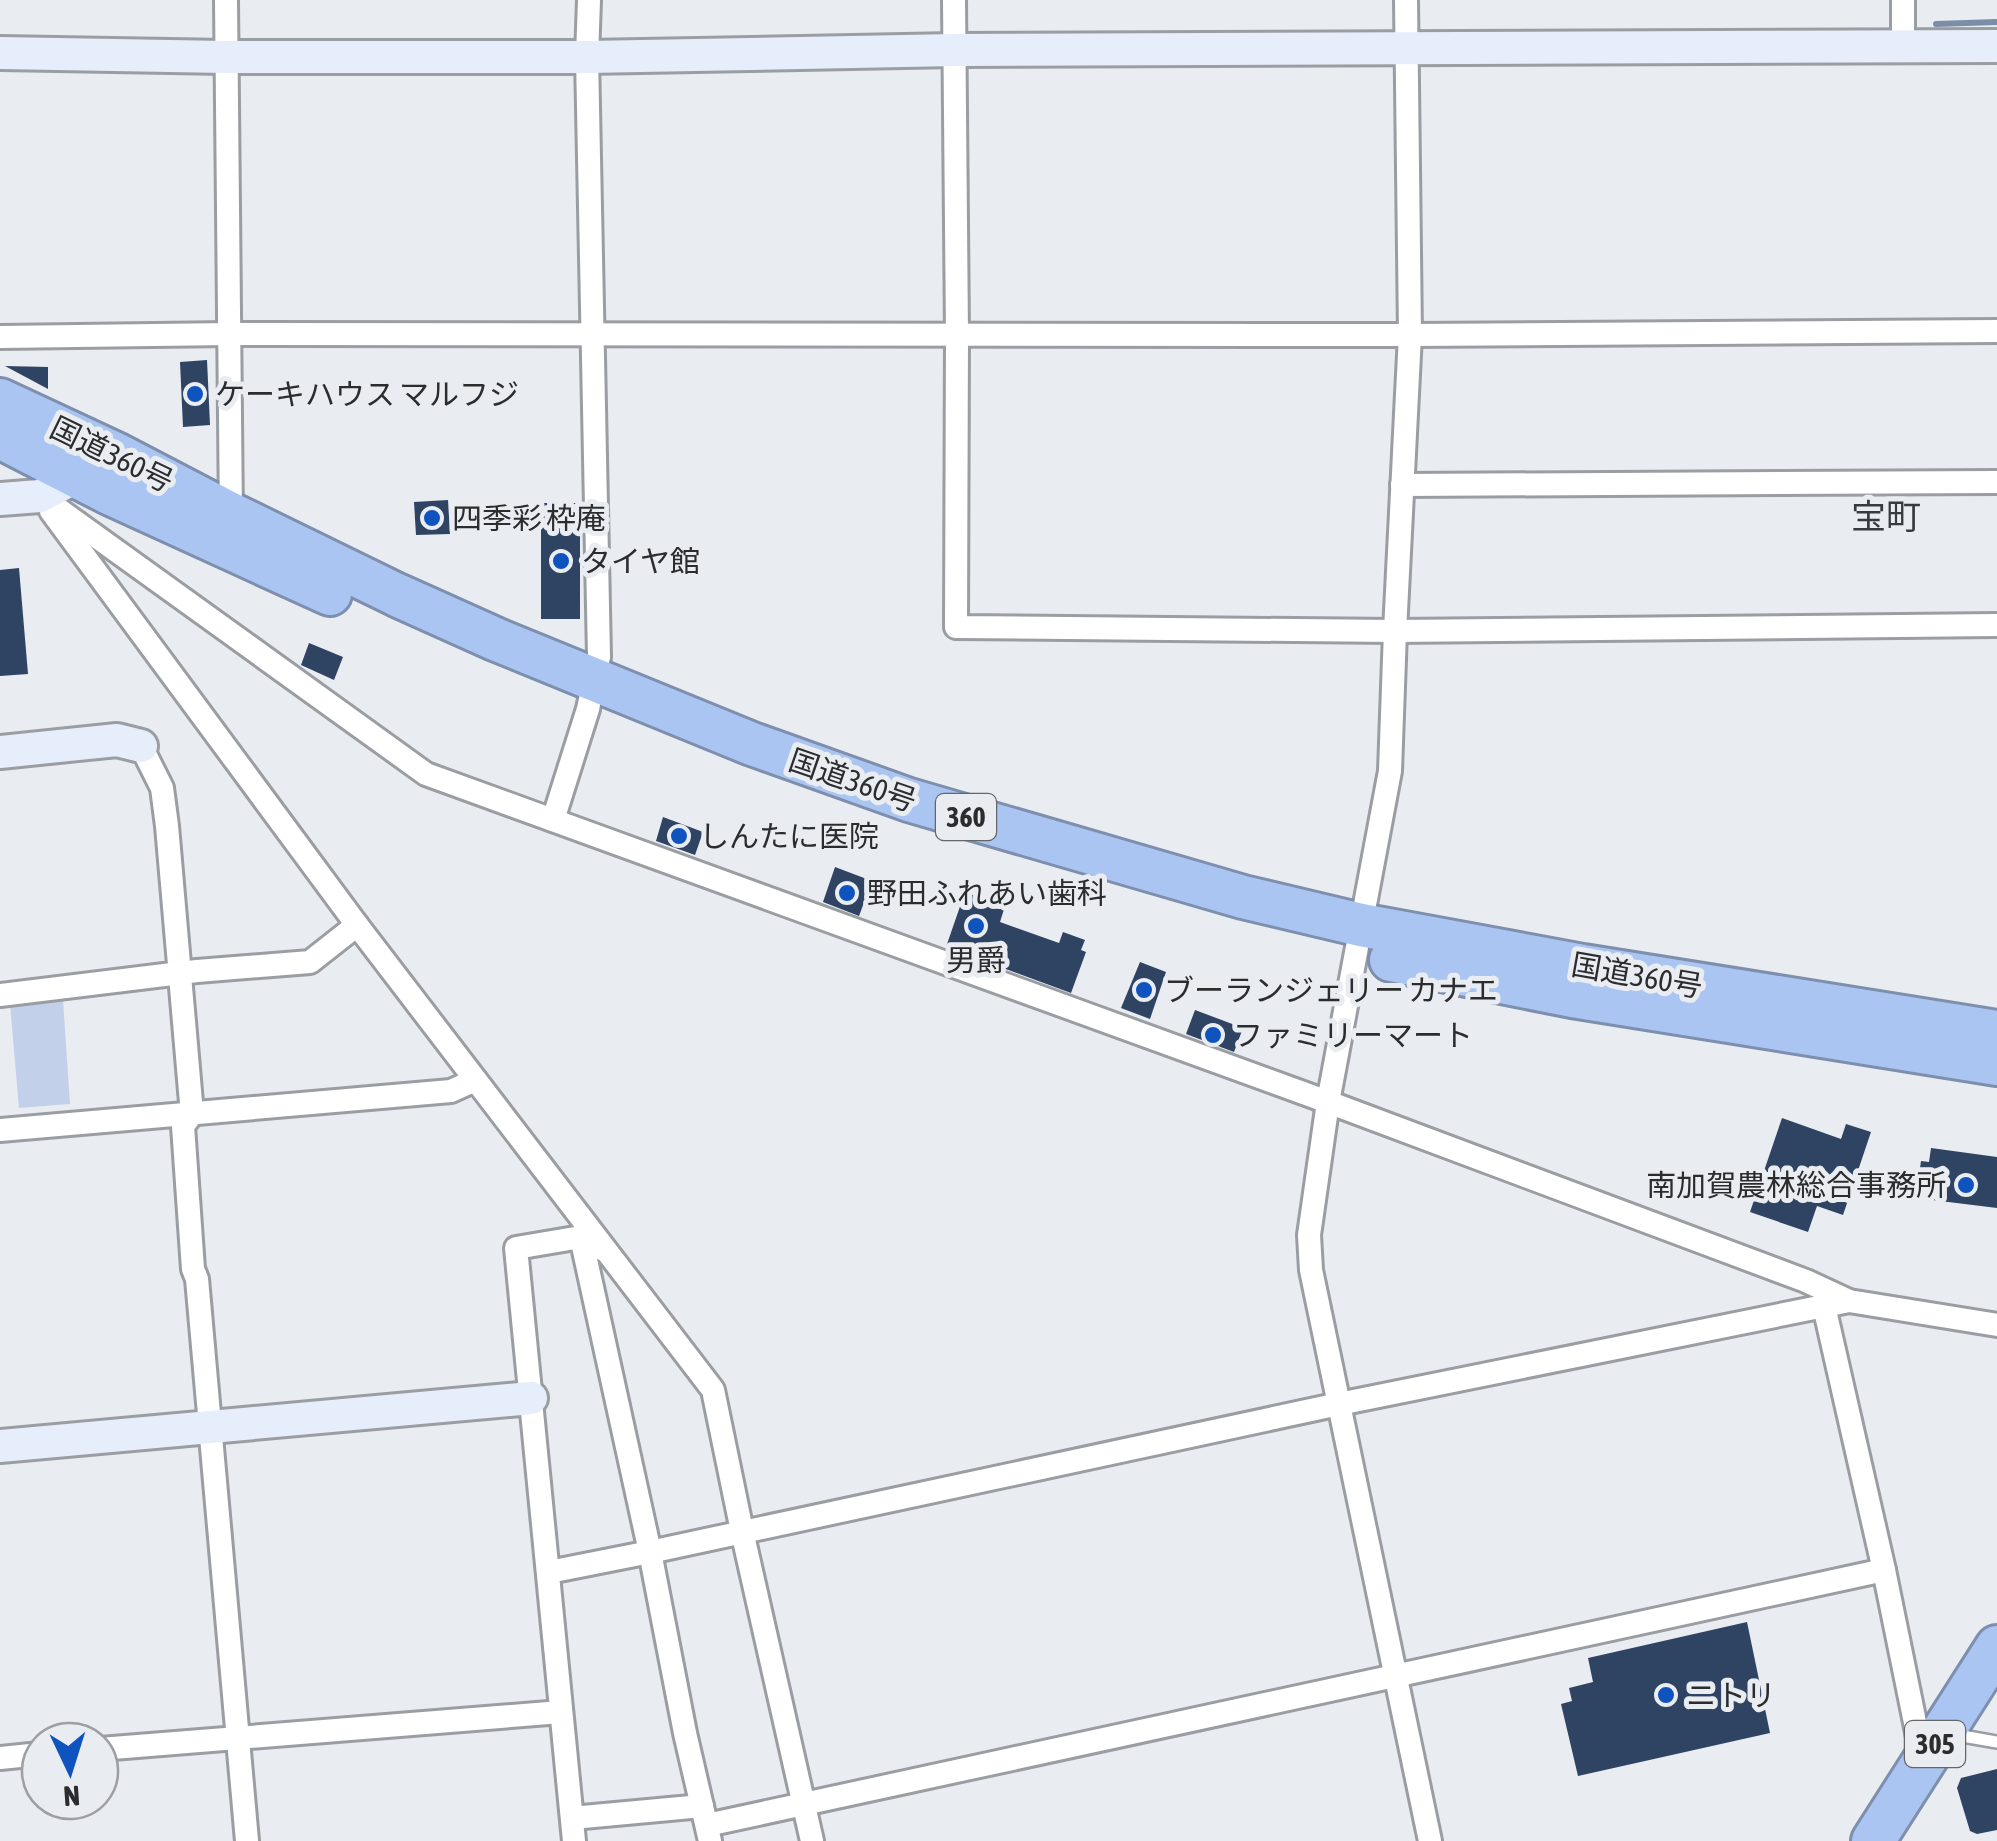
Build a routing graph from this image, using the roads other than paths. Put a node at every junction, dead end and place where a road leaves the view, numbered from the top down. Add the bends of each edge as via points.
1 (226, 0) edge
2 (588, 0) edge
3 (954, 0) edge
4 (1406, 0) edge
5 (1903, 0) edge
6 (1903, 46) junction
7 (1997, 46) edge
8 (1406, 48) junction
9 (954, 50) junction
10 (0, 53) edge
11 (226, 57) junction
12 (587, 57) junction
13 (1997, 331) edge
14 (230, 334) junction
15 (592, 335) junction
16 (957, 335) junction
17 (1410, 335) junction
18 (0, 337) edge
19 (0, 400) edge
20 (0, 437) edge
21 (118, 455) junction
22 (1997, 482) edge
23 (1402, 485) junction
24 (58, 486) junction
25 (0, 499) edge
26 (231, 531) junction
27 (1997, 625) edge
28 (1394, 631) junction
29 (591, 695) junction
30 (141, 746) joint
31 (0, 752) edge
32 (553, 820) junction
33 (357, 925) junction
34 (1358, 939) junction
35 (180, 973) junction
36 (0, 995) edge
37 (1997, 1032) edge
38 (1997, 1064) edge
39 (475, 1080) junction
40 (1328, 1102) junction
41 (192, 1114) junction
42 (0, 1130) edge
43 (581, 1237) junction
44 (611, 1254) junction
45 (1849, 1301) junction
46 (1824, 1306) junction
47 (1997, 1324) edge
48 (531, 1398) junction
49 (1339, 1404) junction
50 (210, 1426) junction
51 (0, 1446) edge
52 (742, 1531) junction
53 (650, 1552) junction
54 (1884, 1570) junction
55 (549, 1572) junction
56 (1997, 1648) edge
57 (1395, 1675) junction
58 (561, 1712) junction
59 (238, 1737) junction
60 (1997, 1742) edge
61 (120, 1747) edge
62 (1933, 1747) junction
63 (804, 1805) junction
64 (706, 1824) edge
65 (573, 1830) edge
66 (247, 1841) edge
67 (812, 1841) edge
68 (1430, 1841) edge
69 (1873, 1841) edge

1 - 11 street
2 - 12 street
3 - 9 street
4 - 8 street
5 - 6 street
6 - 7 street
6 - 8 street
8 - 9 street
8 - 17 street
9 - 12 street
9 - 16 street
10 - 11 street
11 - 12 street
11 - 14 street
12 - 15 street
13 - 17 street
14 - 15 street
14 - 18 street
14 - 26 street
15 - 16 street
15 - 29 street via 599,657
16 - 17 street
16 - 28 street via 956,627
17 - 23 street
19 - 21 highway, 国道360号 / 360
20 - 24 highway, 国道360号 / 360
21 - 24 street
21 - 26 highway, 国道360号 / 360
22 - 23 street
23 - 28 street
24 - 25 street
24 - 26 highway, 国道360号 / 360
24 - 32 street via 426,774
24 - 33 street
26 - 29 highway, 国道360号 / 360 via 485,666
27 - 28 street
28 - 34 street via 1390,771
29 - 32 street
29 - 34 highway, 国道360号 / 360 via 661,739 889,822 1218,920
30 - 31 street via 117,740
30 - 35 street via 162,788
32 - 40 street
33 - 35 street via 310,962
33 - 39 street
34 - 37 highway, 国道360号 / 360 via 1620,972
34 - 38 highway, 国道360号 / 360 via 1572,996
34 - 40 street
35 - 36 street
35 - 41 street
39 - 41 street via 451,1091
39 - 44 street
40 - 45 street
40 - 49 street via 1309,1235
41 - 42 street
41 - 50 street via 183,1126
43 - 44 street
43 - 48 street via 516,1248
43 - 53 street
44 - 52 street via 713,1390
45 - 46 street
45 - 47 street
46 - 49 street
46 - 54 street
48 - 50 street
48 - 55 street
49 - 52 street
49 - 57 street
50 - 51 street
50 - 59 street
52 - 53 street
52 - 63 street
53 - 55 street
53 - 64 street
54 - 57 street
54 - 62 street
55 - 58 street
56 - 62 highway, 305
57 - 63 street
57 - 68 street
58 - 59 street
58 - 65 street
59 - 61 street
59 - 66 street
60 - 62 lane
62 - 69 highway, 305
63 - 64 street
63 - 67 street
64 - 65 street

